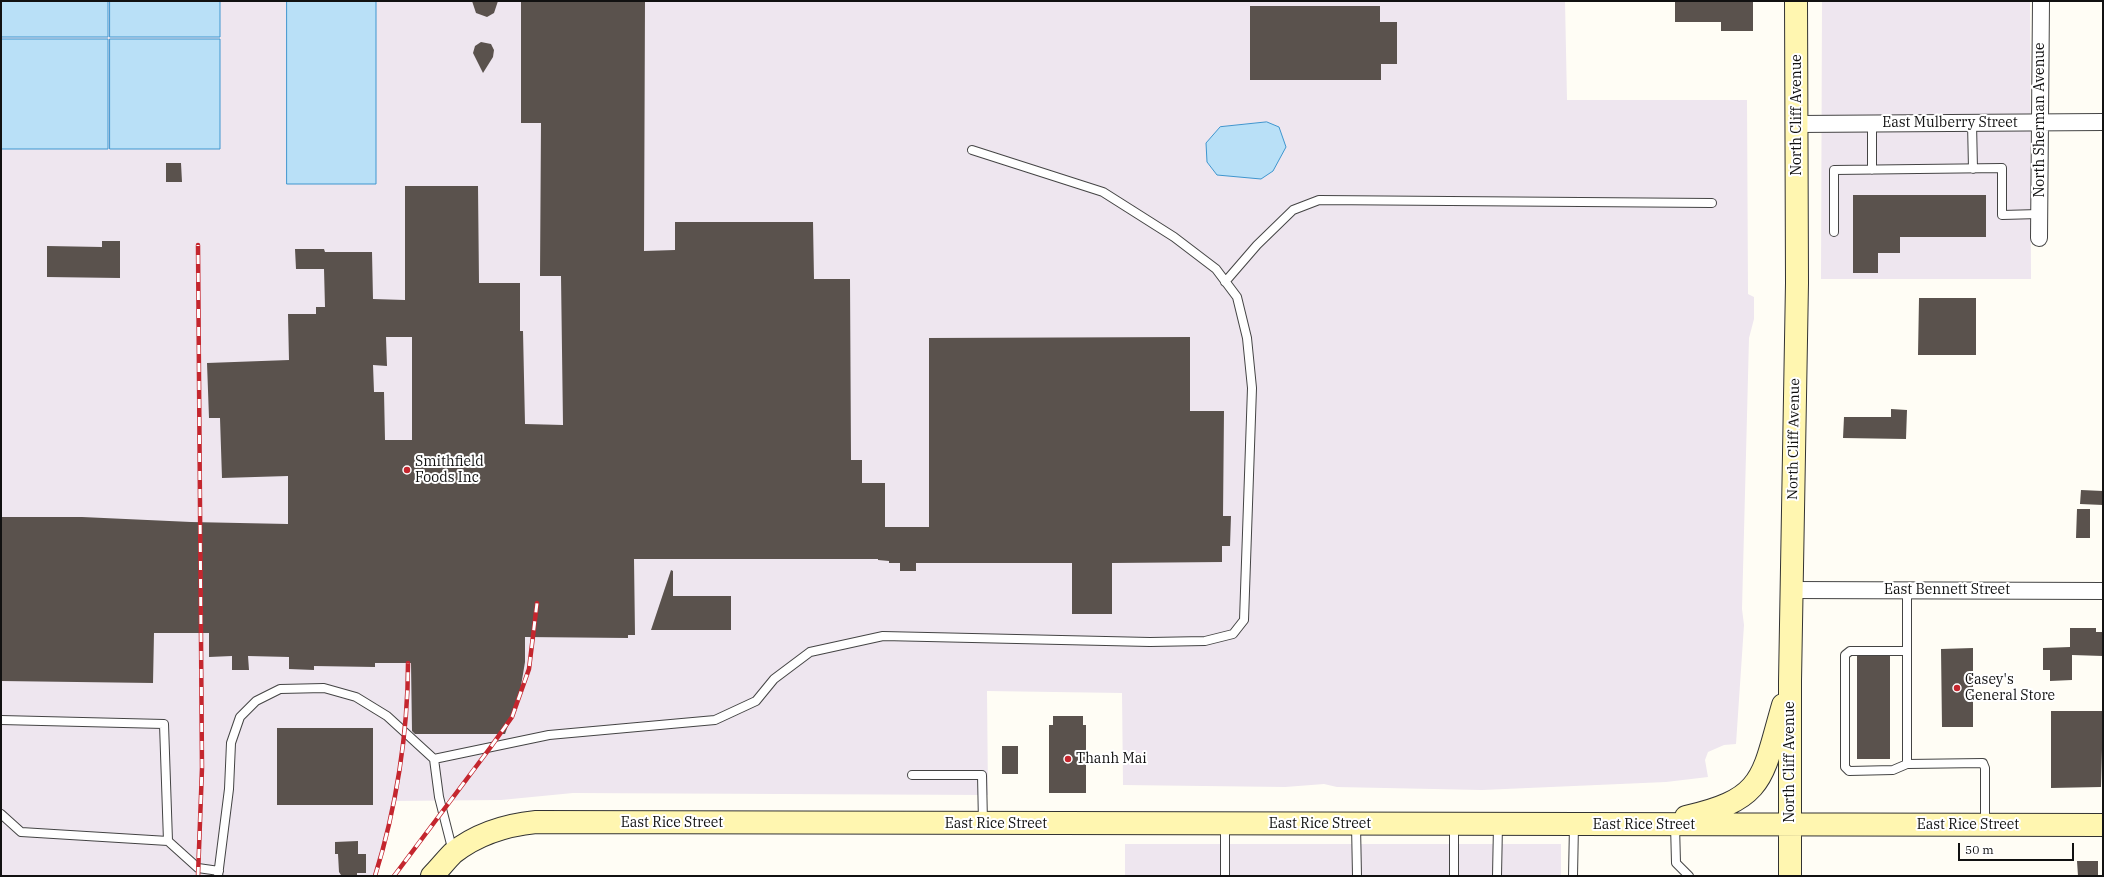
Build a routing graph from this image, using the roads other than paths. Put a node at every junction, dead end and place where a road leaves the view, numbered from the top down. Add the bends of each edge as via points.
1 (1796, 1) edge
2 (2041, 1) edge
3 (2103, 122) edge
4 (1872, 123) junction
5 (1972, 123) junction
6 (2040, 123) junction
7 (1797, 124) junction
8 (972, 150) dead end
9 (1973, 169) junction
10 (1872, 170) junction
11 (1712, 203) dead end
12 (2039, 214) junction
13 (1834, 232) dead end
14 (2039, 238) dead end
15 (1225, 282) junction
16 (1791, 590) junction
17 (1907, 590) junction
18 (2103, 591) edge
19 (1907, 650) junction
20 (1790, 681) junction
21 (1, 720) edge
22 (434, 759) junction
23 (1907, 764) junction
24 (912, 775) dead end
25 (1, 814) edge
26 (983, 824) junction
27 (1225, 824) junction
28 (1356, 824) junction
29 (1454, 825) junction
30 (1498, 825) junction
31 (1574, 825) junction
32 (1650, 825) junction
33 (1675, 825) junction
34 (2103, 825) edge
35 (1790, 826) junction
36 (1985, 826) junction
37 (168, 841) junction
38 (453, 853) junction
39 (218, 874) edge
40 (432, 876) edge
41 (1225, 876) edge
42 (1356, 876) edge
43 (1454, 876) edge
44 (1497, 876) edge
45 (1573, 876) edge
46 (1689, 876) edge
47 (1790, 876) edge

1 - 7 main road, North Cliff Avenue
2 - 6 street, North Sherman Avenue
3 - 6 street, East Mulberry Street
4 - 5 street, East Mulberry Street
4 - 7 street, East Mulberry Street
4 - 10 lane
5 - 6 street, East Mulberry Street
5 - 9 lane
6 - 12 street, North Sherman Avenue
7 - 16 main road, North Cliff Avenue via 1798,283
8 - 15 lane via 1104,192 1174,236 1216,269
9 - 10 lane
9 - 12 lane via 2002,168 2002,215
10 - 13 lane via 1834,170
11 - 15 lane via 1319,200 1292,210
12 - 14 street, North Sherman Avenue
15 - 22 lane via 1237,297 1247,338 1252,388 1244,620 1233,634 1205,641 1157,642 883,636 810,652 774,680 756,701 715,720 549,735
16 - 17 street, East Bennett Street
16 - 20 main road, North Cliff Avenue
17 - 18 street, East Bennett Street
17 - 19 lane
19 - 23 lane
19 - 23 lane via 1850,651 1845,655 1845,767 1849,771 1893,770
20 - 32 main road via 1765,769 1745,796 1723,807
20 - 35 main road, North Cliff Avenue
21 - 37 lane via 164,724
22 - 38 lane via 439,796
22 - 39 lane via 387,716 356,696 324,688 280,688 256,701 240,718 231,743 229,789
23 - 36 lane via 1983,764
24 - 26 lane via 982,775
25 - 37 lane via 21,832
26 - 27 main road, East Rice Street
26 - 38 main road, East Rice Street via 536,822 499,828
27 - 28 main road, East Rice Street
27 - 41 lane
28 - 29 main road, East Rice Street
28 - 42 lane
29 - 30 main road, East Rice Street
29 - 43 lane
30 - 31 main road, East Rice Street
30 - 44 lane
31 - 32 main road, East Rice Street
31 - 45 lane
32 - 33 main road, East Rice Street
33 - 35 main road, East Rice Street
33 - 46 lane via 1676,863
34 - 36 main road, East Rice Street
35 - 36 main road, East Rice Street
35 - 47 main road, North Cliff Avenue
37 - 39 lane via 198,868
38 - 40 main road, East Rice Street

